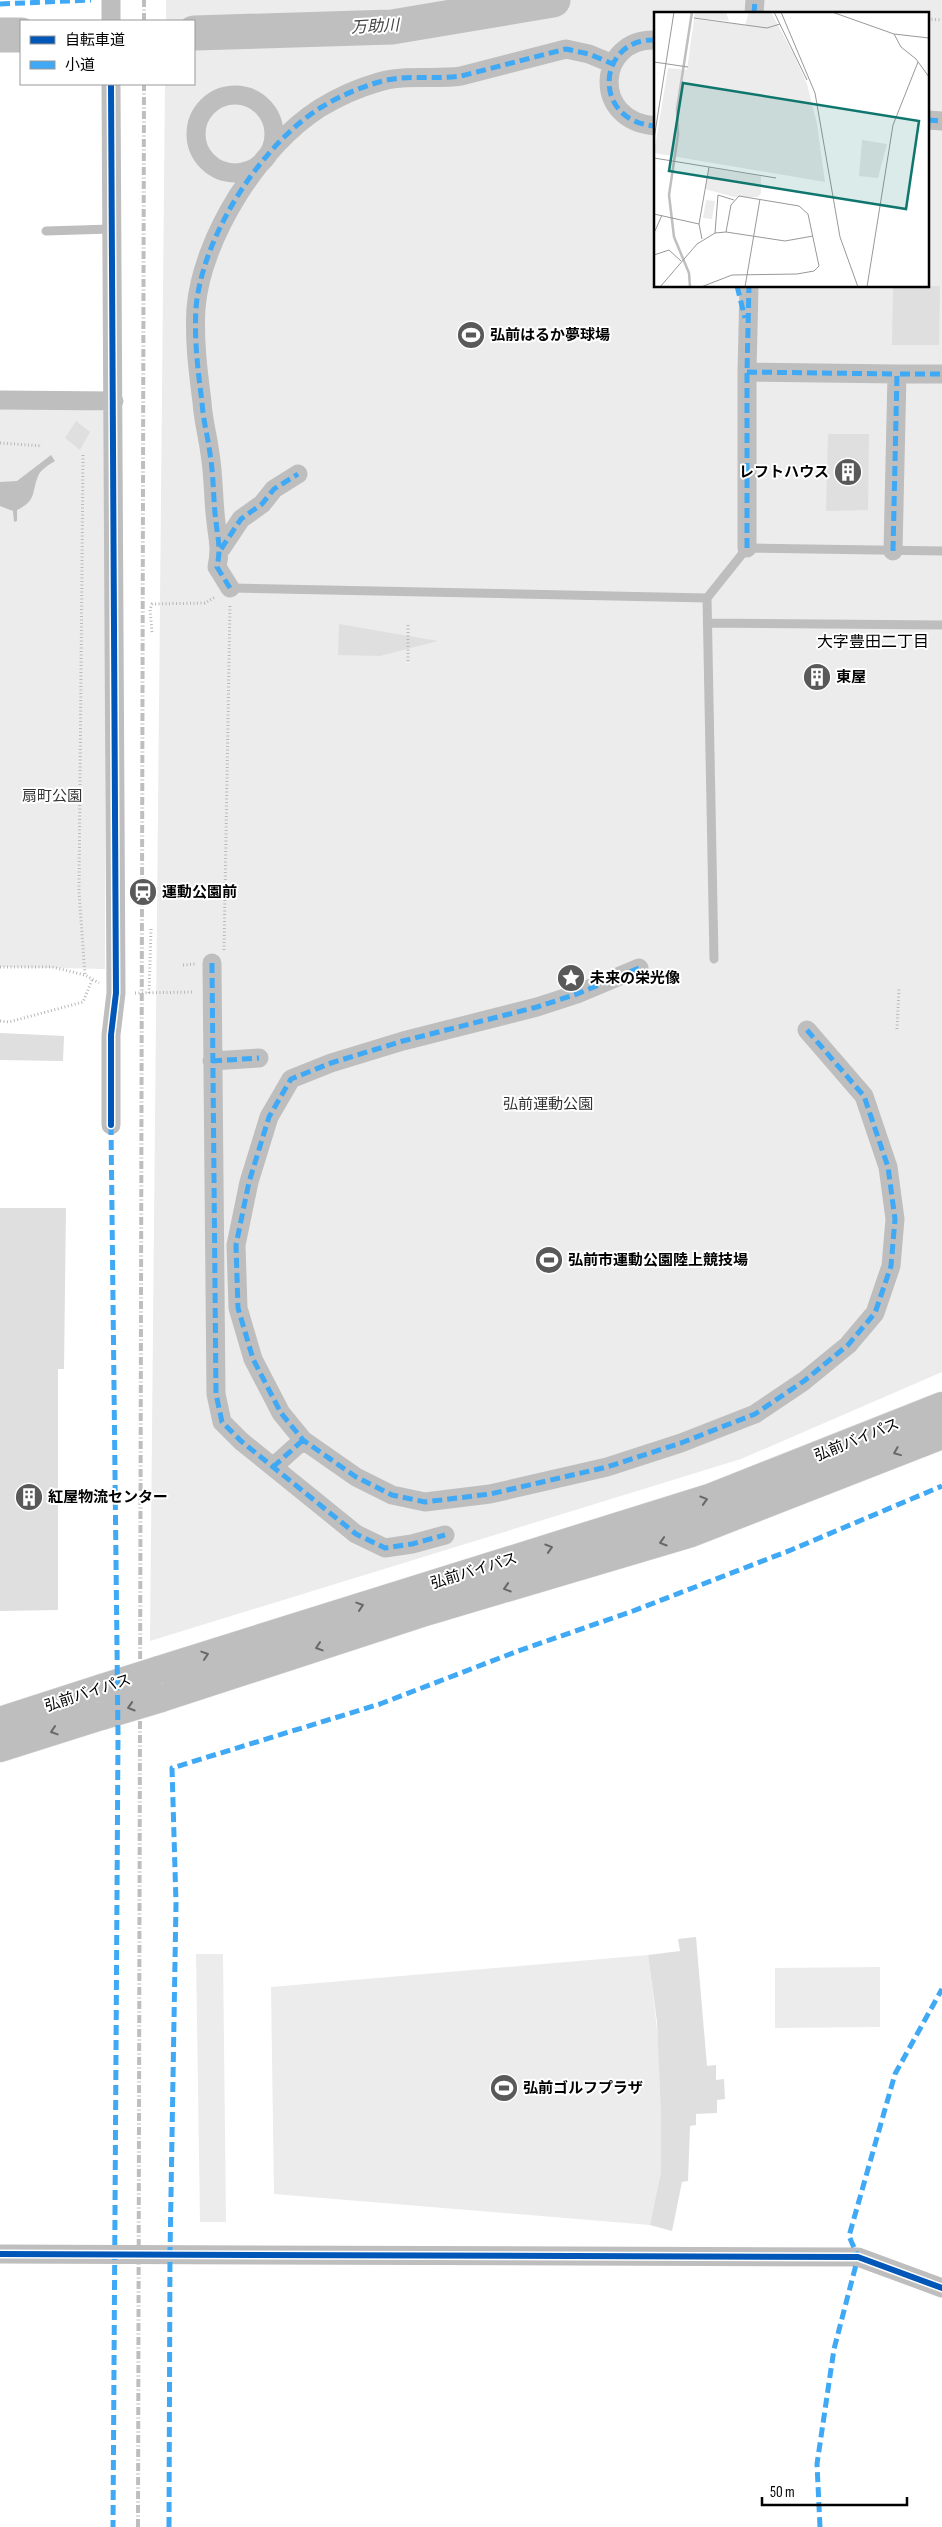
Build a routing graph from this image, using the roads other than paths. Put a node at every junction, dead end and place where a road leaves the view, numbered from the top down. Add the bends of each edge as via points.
1 (654, 40) edge
2 (613, 64) junction
3 (111, 85) edge
4 (654, 126) edge
5 (259, 165) junction
6 (111, 228) junction
7 (46, 231) dead end
8 (738, 288) edge
9 (749, 288) edge
10 (748, 329) junction
11 (747, 372) junction
12 (896, 374) junction
13 (942, 374) edge
14 (0, 400) edge
15 (114, 401) junction
16 (298, 474) dead end
17 (747, 548) junction
18 (221, 549) junction
19 (893, 551) junction
20 (942, 551) edge
21 (230, 588) joint
22 (707, 598) junction
23 (708, 623) junction
24 (942, 625) edge
25 (218, 958) road end
26 (714, 959) dead end
27 (639, 968) dead end
28 (807, 1030) dead end
29 (259, 1058) dead end
30 (212, 1061) junction
31 (111, 1124) dead end
32 (942, 1406) edge
33 (942, 1434) edge
34 (303, 1440) junction
35 (273, 1467) junction
36 (444, 1534) dead end
37 (0, 1721) edge
38 (0, 1748) edge
39 (0, 2254) edge
40 (942, 2288) edge

1 - 2 street via 626,47
2 - 4 street via 608,85 619,110 636,122
2 - 5 street via 566,49 461,76 381,81 319,108
3 - 6 street
5 - 5 street via 272,145 271,121 265,110 245,97 233,95 210,104 196,127 196,141 209,164 227,172 247,171
5 - 18 street via 217,234 204,270 196,307 196,348 203,416
6 - 7 lane
6 - 15 street
8 - 10 street
9 - 10 street
10 - 11 street
11 - 12 street
11 - 17 street
12 - 13 street
12 - 19 street
14 - 15 street
15 - 31 street via 125,993 111,1035
16 - 18 street via 241,519
17 - 19 lane
17 - 22 lane
18 - 21 street via 217,567
19 - 20 lane
21 - 22 lane
22 - 23 lane
23 - 24 lane
23 - 26 lane
25 - 30 street via 212,992
27 - 34 street via 569,997 403,1041 291,1079 269,1116 248,1182 236,1245 238,1308 253,1359 280,1413
28 - 34 street via 864,1096 888,1167 895,1219 891,1266 875,1313 848,1345 804,1381 755,1414 607,1468 490,1494 425,1502 392,1494 356,1477
29 - 30 street
30 - 35 street via 216,1394 222,1422
37 -> 32 highway, 弘前バイパス, bridge via 712,1497
33 -> 38 highway, 弘前バイパス, bridge via 691,1533 428,1611
34 - 35 street
35 - 36 street via 356,1534 384,1548
39 - 40 street via 858,2257

